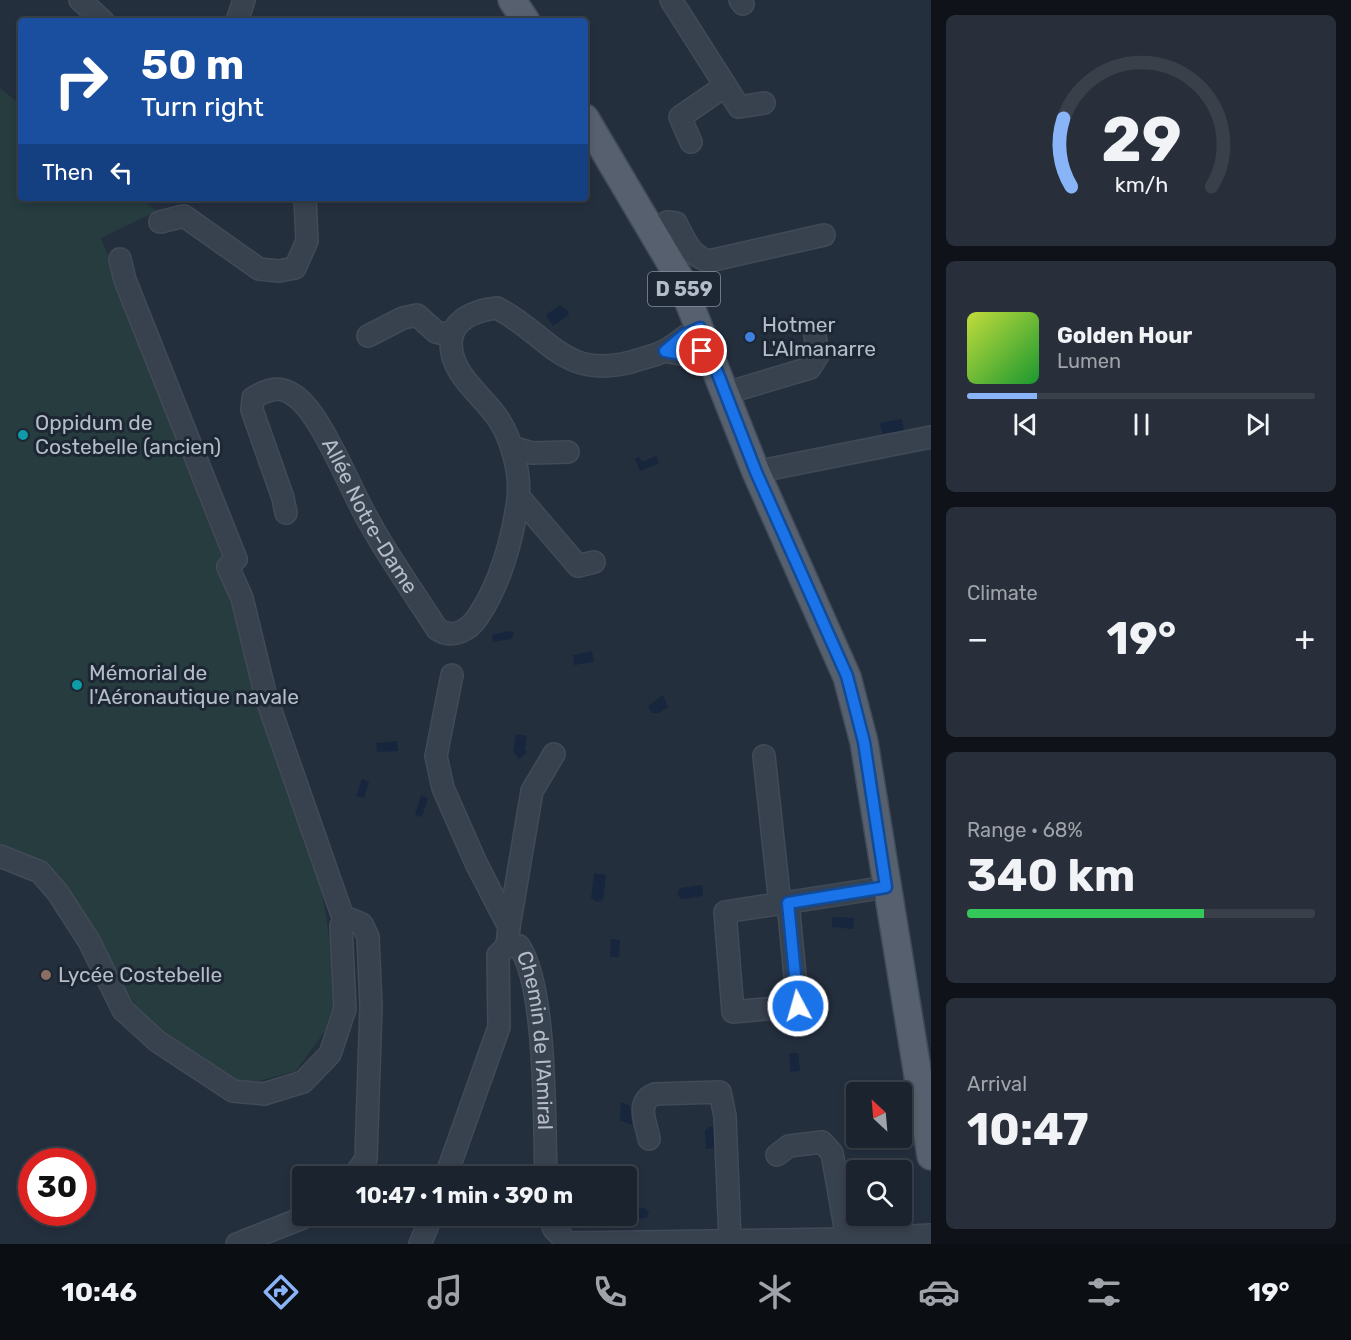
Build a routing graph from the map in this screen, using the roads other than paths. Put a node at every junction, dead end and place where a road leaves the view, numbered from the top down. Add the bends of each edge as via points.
1 (80, 0) edge
2 (244, 0) edge
3 (512, 0) edge
4 (671, 0) edge
5 (100, 18) edge
6 (238, 18) edge
7 (524, 18) edge
8 (725, 86) junction
9 (764, 103) dead end
10 (588, 123) edge
11 (691, 142) dead end
12 (305, 201) edge
13 (160, 222) dead end
14 (652, 231) junction
15 (824, 235) dead end
16 (120, 259) dead end
17 (368, 336) dead end
18 (452, 336) junction
19 (815, 336) dead end
20 (704, 338) junction
21 (726, 393) junction
22 (931, 437) edge
23 (512, 447) junction
24 (568, 452) dead end
25 (757, 475) junction
26 (519, 497) junction
27 (286, 513) dead end
28 (594, 562) dead end
29 (452, 675) dead end
30 (554, 754) dead end
31 (764, 756) dead end
32 (0, 856) edge
33 (886, 887) junction
34 (784, 903) junction
35 (345, 923) junction
36 (508, 937) junction
37 (929, 1129) edge
38 (649, 1139) dead end
39 (777, 1155) dead end
40 (931, 1156) edge
41 (361, 1166) edge
42 (449, 1166) edge
43 (546, 1166) edge
44 (292, 1222) edge
45 (427, 1226) edge
46 (553, 1226) edge
47 (931, 1235) edge
48 (730, 1240) junction
49 (848, 1241) edge
50 (237, 1244) edge
51 (420, 1244) edge

1 - 5 street
2 - 6 street
3 - 7 main road
4 - 8 street
8 - 9 street via 739,107
8 - 11 street via 680,117
10 - 14 main road, D 559
12 - 13 street via 308,241 295,268 279,271 259,268 184,216
14 - 15 street via 667,222 676,223 691,251 709,261
14 - 20 main road, D 559 via 679,277
16 - 35 street via 179,420 236,559 228,567 243,598 266,697
17 - 18 street via 417,315 436,332
18 - 20 street via 460,321 469,315 497,308 562,355 592,367 620,365 665,351 690,356
18 - 23 street, Allée Notre-Dame via 459,370 498,418
19 - 21 street via 818,355 810,368
20 - 21 main road, D 559
21 - 25 main road, D 559
22 - 25 street via 770,469
23 - 24 street via 532,453
23 - 26 street, Allée Notre-Dame
25 - 33 main road, D 559 via 847,676 864,742
26 - 27 street, Allée Notre-Dame via 500,574 480,615 459,633 449,634 437,629 370,525 321,429 299,399 277,388 253,398 252,410
26 - 28 street via 578,566
29 - 36 street via 436,756 443,788
30 - 36 street via 532,791
31 - 34 street
32 - 35 street via 40,872 58,893 88,940 123,1010 157,1041 233,1091 264,1094 303,1082 330,1054 345,1009 341,926
33 - 34 street
33 - 37 main road, D 559
34 - 34 street via 725,912 733,1012 798,1006
35 - 41 street via 351,919 362,924 368,937 371,1006 366,1159
36 - 42 street, Chemin de l'Amiral via 498,955 498,1027
36 - 43 street, Chemin de l'Amiral via 528,959 540,1027
37 - 40 main road, D 559
38 - 48 street via 642,1108 649,1097 720,1092 725,1116
39 - 49 street via 789,1146 822,1142 832,1153
44 - 50 street
45 - 51 street
46 - 48 street via 568,1243
47 - 49 street
48 - 49 street

